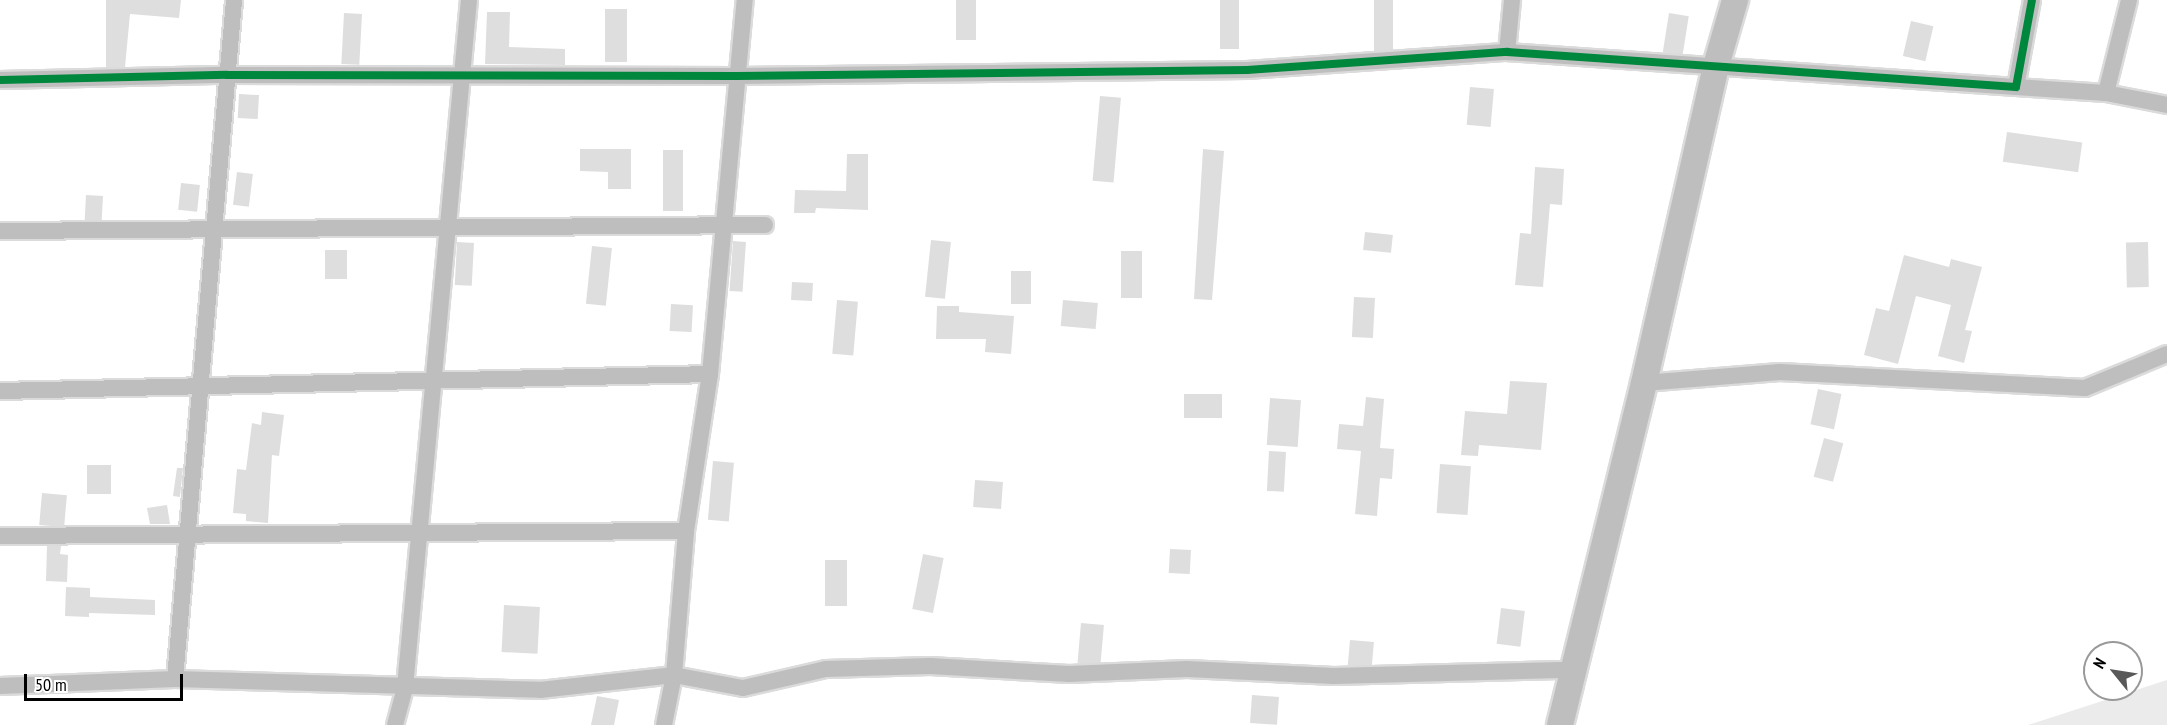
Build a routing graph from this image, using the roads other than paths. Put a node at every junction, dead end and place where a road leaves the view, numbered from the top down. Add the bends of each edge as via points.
1 (234, 0) edge
2 (469, 0) edge
3 (745, 0) edge
4 (1512, 0) edge
5 (1735, 0) edge
6 (2032, 0) edge
7 (2129, 0) edge
8 (1507, 52) junction
9 (1716, 66) junction
10 (462, 74) junction
11 (227, 75) junction
12 (737, 76) junction
13 (0, 80) edge
14 (2016, 87) junction
15 (2106, 93) junction
16 (2167, 105) edge
17 (765, 225) dead end
18 (724, 226) junction
19 (448, 228) junction
20 (214, 229) junction
21 (0, 231) edge
22 (2167, 354) edge
23 (710, 374) junction
24 (434, 380) junction
25 (1644, 383) junction
26 (200, 386) junction
27 (0, 391) edge
28 (686, 531) junction
29 (420, 533) junction
30 (187, 535) junction
31 (0, 536) edge
32 (1571, 669) junction
33 (674, 675) junction
34 (175, 680) junction
35 (0, 686) edge
36 (405, 687) junction
37 (395, 725) edge
38 (664, 725) edge
39 (1560, 725) edge

1 - 11 street
2 - 10 street
3 - 12 street
4 - 8 street
5 - 9 main road
6 - 14 street
7 - 15 street
8 - 9 street
8 - 12 street via 1247,70
9 - 14 street
9 - 25 main road
10 - 11 street
10 - 12 street
10 - 19 street
11 - 13 street
11 - 20 street
12 - 18 street
14 - 15 street
15 - 16 street
17 - 18 street
18 - 19 street
18 - 23 street
19 - 20 street
19 - 24 street
20 - 21 street
20 - 26 street
22 - 25 street via 2085,388 1780,372
23 - 24 street
23 - 28 street
24 - 26 street
24 - 29 street
25 - 32 main road
26 - 27 street
26 - 30 street
28 - 29 street
28 - 33 street
29 - 30 street
29 - 36 street
30 - 31 street
30 - 34 street
32 - 33 street via 1334,676 1187,669 1069,674 930,666 826,669 743,688
32 - 39 main road
33 - 36 street via 540,690
33 - 38 street
34 - 35 street
34 - 36 street
36 - 37 street

